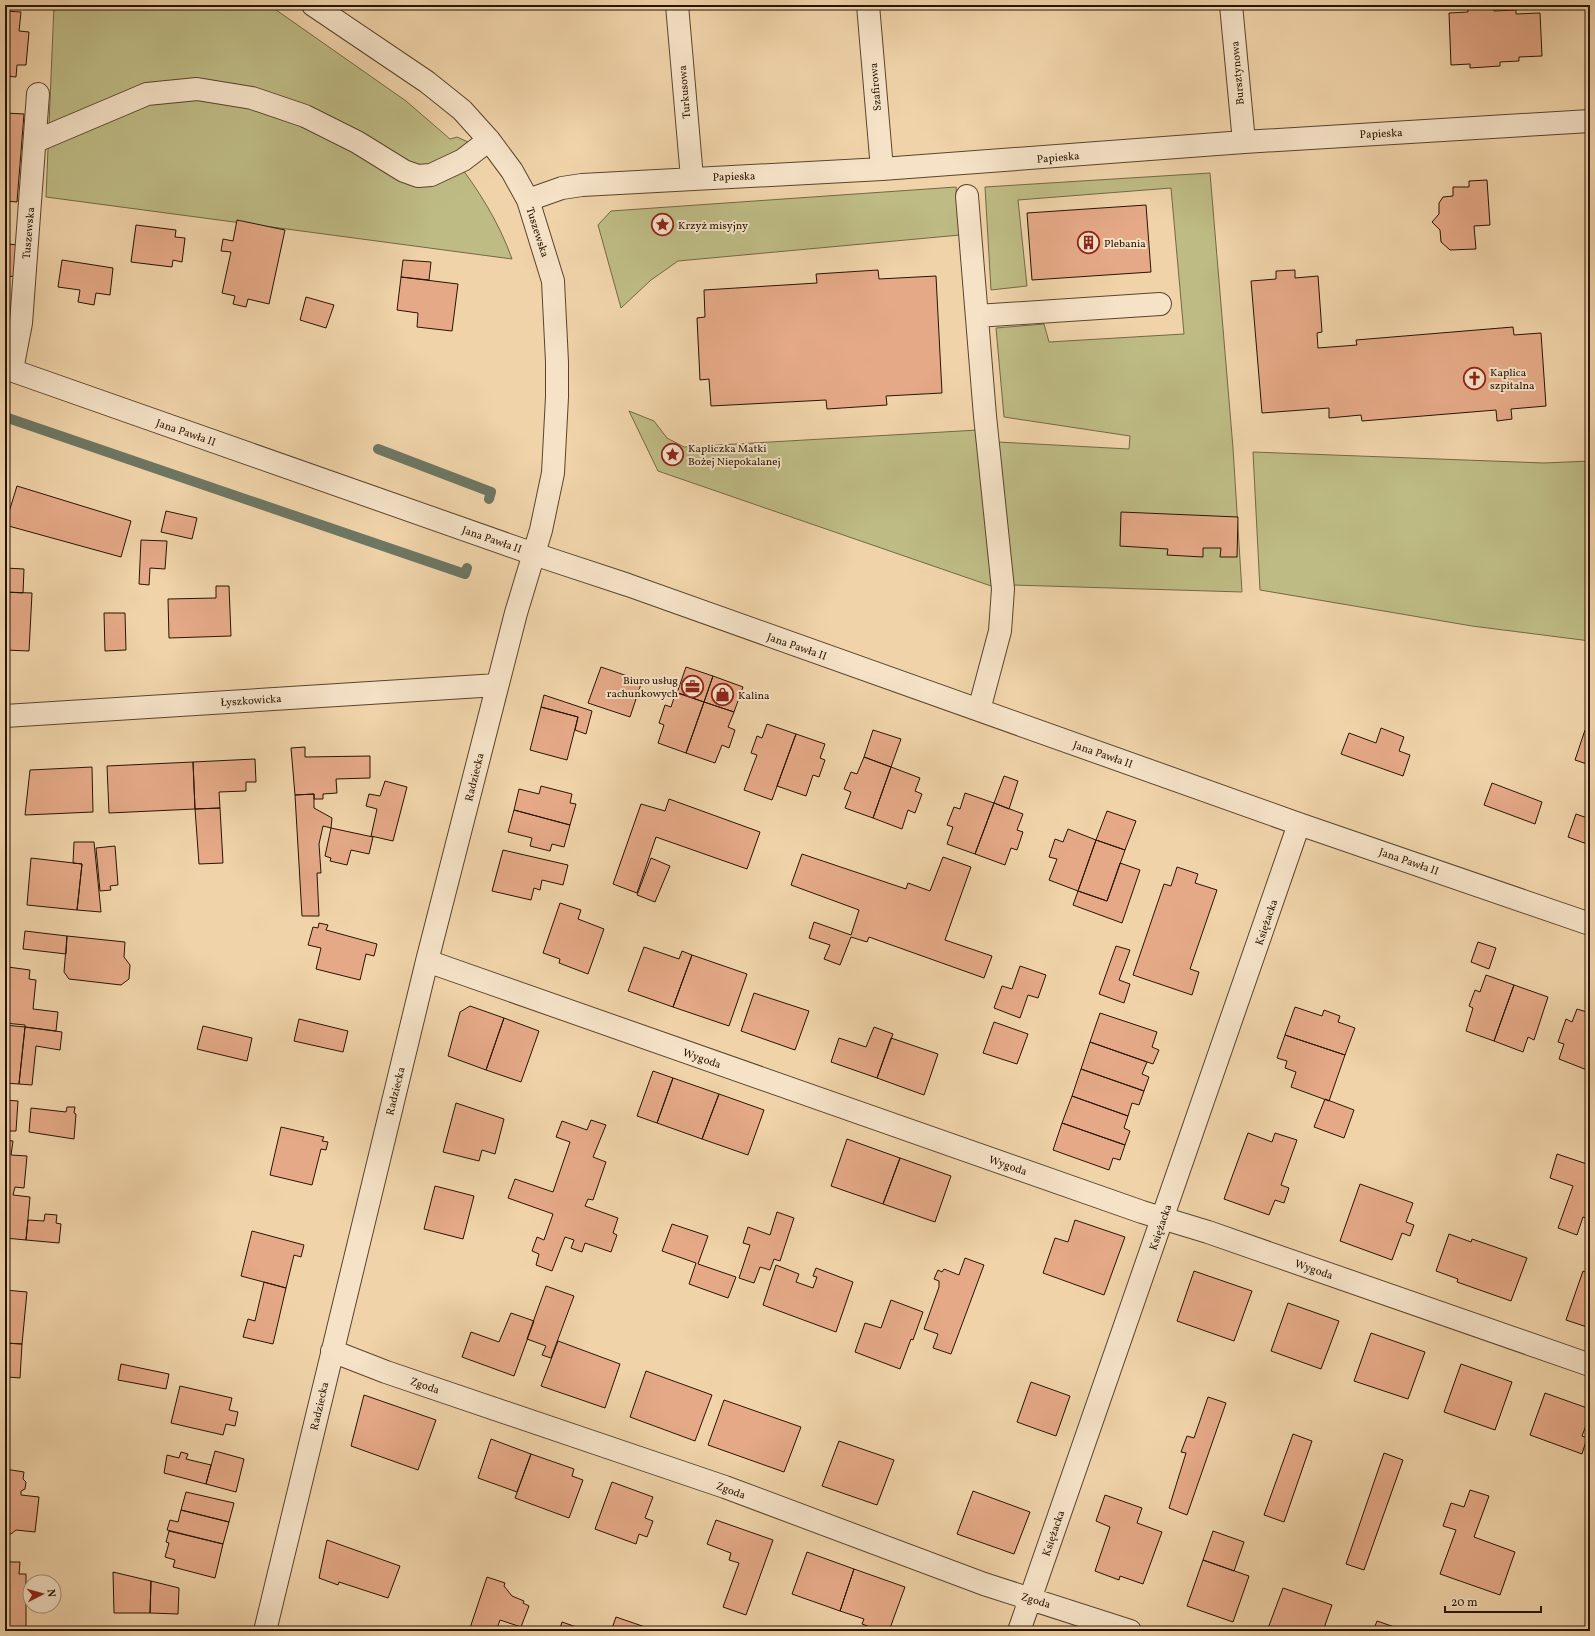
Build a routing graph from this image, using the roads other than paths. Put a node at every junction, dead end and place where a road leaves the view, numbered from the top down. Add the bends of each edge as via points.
1 (313, 5) edge
2 (677, 5) edge
3 (868, 5) edge
4 (1231, 5) edge
5 (38, 94) dead end
6 (1590, 121) edge
7 (489, 140) junction
8 (36, 141) junction
9 (1244, 142) junction
10 (882, 170) junction
11 (692, 178) junction
12 (967, 196) dead end
13 (528, 200) junction
14 (1160, 304) dead end
15 (977, 316) junction
16 (9, 369) edge
17 (534, 554) junction
18 (497, 686) junction
19 (979, 710) junction
20 (5, 716) edge
21 (1299, 824) junction
22 (1590, 924) edge
23 (427, 961) junction
24 (1162, 1218) junction
25 (332, 1352) junction
26 (1590, 1365) edge
27 (1031, 1598) junction
28 (265, 1631) edge
29 (1019, 1631) edge
30 (1130, 1631) edge

1 - 7 street, Tuszewska via 427,82 462,110
2 - 11 street, Turkusowa
3 - 10 street, Szafirowa
4 - 9 street, Bursztynowa
5 - 8 street, Tuszewska
6 - 9 street, Papieska
7 - 8 street via 456,164 431,175 418,176 404,171 357,142 305,116 252,98 197,89 147,94
7 - 13 street, Tuszewska via 512,171
8 - 16 street, Tuszewska via 21,323
9 - 10 street, Papieska
10 - 11 street, Papieska
11 - 13 street, Papieska via 582,185 562,188
12 - 15 street
13 - 17 street, Tuszewska via 553,281 558,362 553,473
14 - 15 street
15 - 19 street via 1003,589 1000,631
16 - 17 street, Jana Pawła II
17 - 18 street, Radziecka
17 - 19 street, Jana Pawła II
18 - 20 street, Łyszkowicka
18 - 23 street, Radziecka
19 - 21 street, Jana Pawła II
21 - 22 street, Jana Pawła II
21 - 24 street, Księżacka
23 - 24 street, Wygoda
23 - 25 street, Radziecka
24 - 26 street, Wygoda
24 - 27 street, Księżacka
25 - 27 street, Zgoda via 725,1487 984,1584
25 - 28 street, Radziecka
27 - 29 street, Księżacka
27 - 30 street, Zgoda

